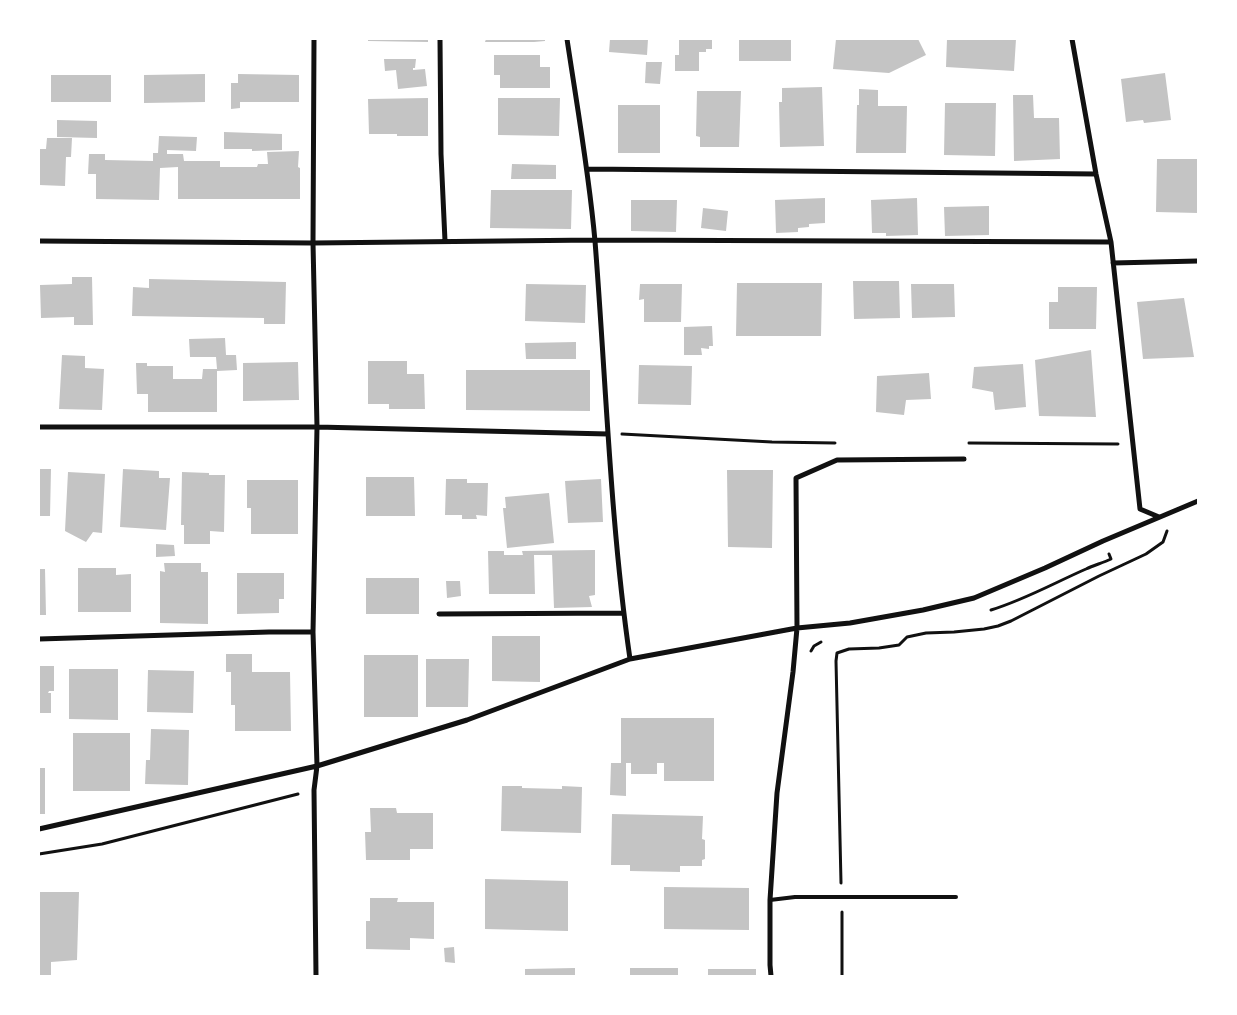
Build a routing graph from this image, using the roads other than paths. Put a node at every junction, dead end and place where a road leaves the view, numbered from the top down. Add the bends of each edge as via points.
1 (314, 39) edge
2 (440, 39) edge
3 (567, 39) edge
4 (1072, 39) edge
5 (587, 168) junction
6 (1096, 174) junction
7 (595, 240) junction
8 (39, 241) edge
9 (445, 241) junction
10 (1111, 242) junction
11 (313, 243) junction
12 (1198, 262) edge
13 (1113, 263) junction
14 (39, 427) edge
15 (317, 428) junction
16 (608, 434) junction
17 (964, 459) dead end
18 (1198, 501) edge
19 (1159, 517) junction
20 (623, 613) junction
21 (439, 614) dead end
22 (797, 628) junction
23 (314, 632) junction
24 (39, 639) edge
25 (630, 659) junction
26 (317, 766) junction
27 (39, 829) edge
28 (956, 897) dead end
29 (770, 900) junction
30 (316, 976) edge
31 (771, 976) edge

1 - 11 street
2 - 9 street
3 - 5 street
4 - 6 street
5 - 6 street
5 - 7 street
6 - 10 street
7 - 9 street
7 - 10 street
7 - 16 street
8 - 11 street
9 - 11 street
10 - 13 street
11 - 15 street
12 - 13 street
13 - 19 street via 1140,509
14 - 15 street
15 - 16 street
15 - 23 street
16 - 20 street
17 - 22 street via 837,460 796,478
18 - 19 street
19 - 22 street via 974,598 850,623
20 - 21 street
20 - 25 street
22 - 25 street
22 - 29 street via 777,793
23 - 24 street
23 - 26 street
25 - 26 street via 467,720
26 - 27 street
26 - 30 street via 314,790
28 - 29 lane via 796,897
29 - 31 street

